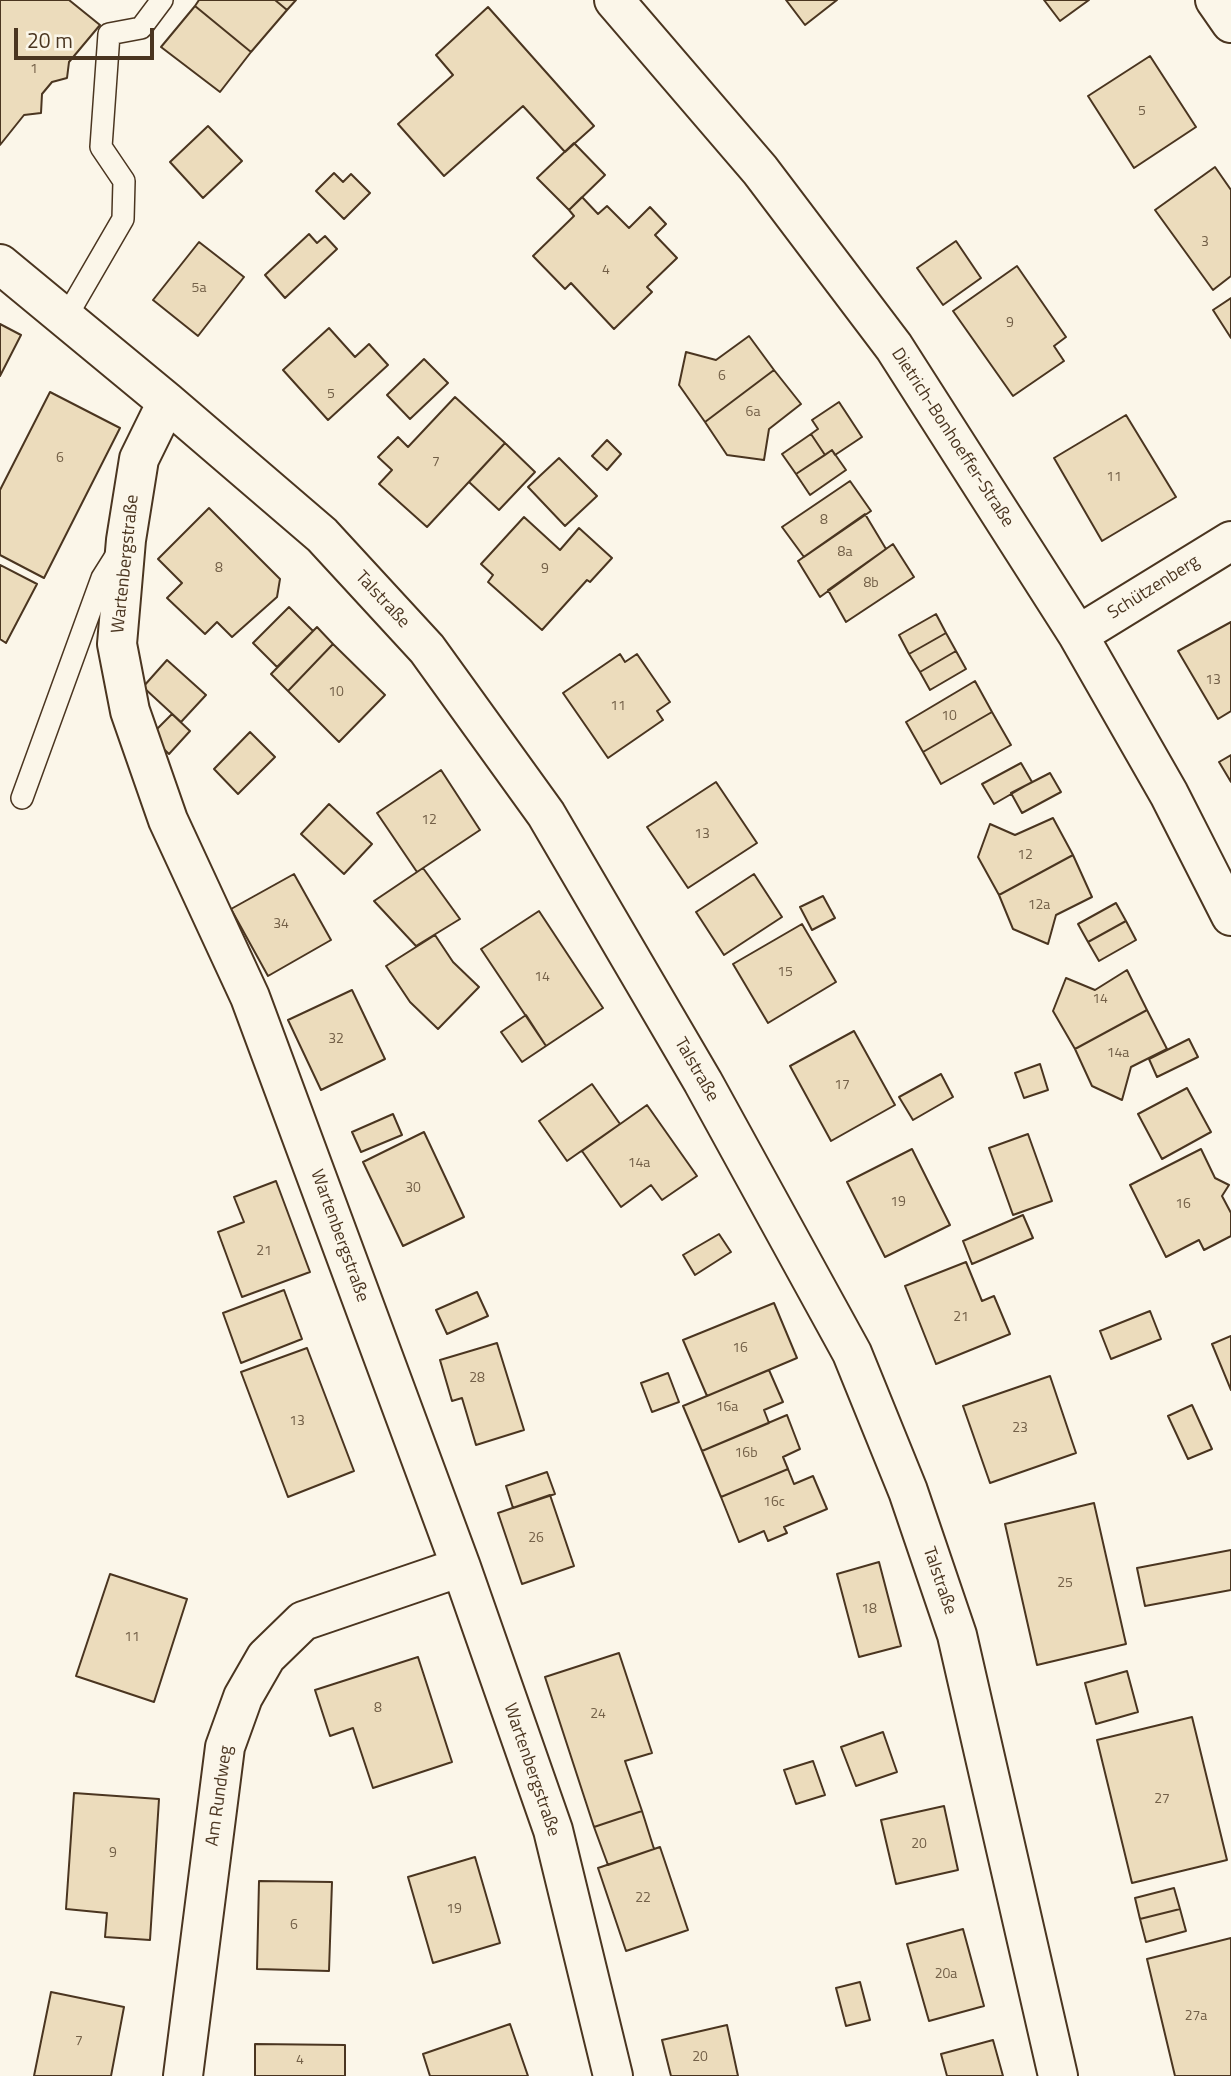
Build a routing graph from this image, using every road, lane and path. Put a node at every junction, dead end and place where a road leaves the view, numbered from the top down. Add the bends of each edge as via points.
1 (162, 0) edge
2 (614, 0) edge
3 (1215, 0) edge
4 (1231, 23) edge
5 (0, 264) edge
6 (65, 319) junction
7 (167, 402) junction
8 (126, 540) junction
9 (1231, 541) edge
10 (1078, 635) junction
11 (22, 798) dead end
12 (1231, 916) edge
13 (461, 1567) junction
14 (183, 2076) edge
15 (613, 2076) edge
16 (1058, 2076) edge

1 - 6 lane via 141,28 109,34 101,147 124,181 123,219
2 - 10 street, Dietrich-Bonhoeffer-Straße via 760,170 894,347
3 - 4 street
5 - 6 street, Talstraße
6 - 7 street, Talstraße
7 - 8 street, Wartenbergstraße via 139,459
7 - 16 street, Talstraße via 322,535 427,649 545,814 703,1082 852,1353 908,1491 957,1635
8 - 11 lane via 102,578
8 - 13 street, Wartenbergstraße via 117,643 130,711 168,820 250,998
9 - 10 street, Schützenberg
10 - 12 street, Dietrich-Bonhoeffer-Straße
13 - 14 street, Am Rundweg via 303,1621 266,1657 243,1697 225,1747
13 - 15 street, Wartenbergstraße via 553,1830

